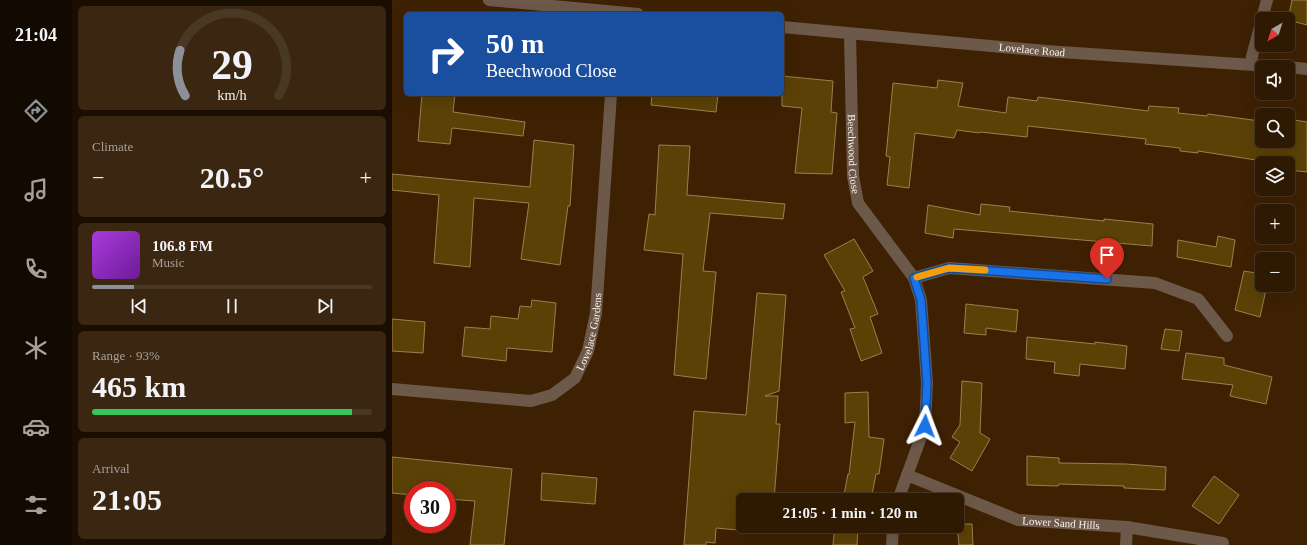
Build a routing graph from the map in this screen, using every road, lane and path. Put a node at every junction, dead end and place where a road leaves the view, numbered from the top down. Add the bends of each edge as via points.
1 (489, 0) edge
2 (1267, 0) edge
3 (606, 12) edge
4 (1264, 12) edge
5 (784, 28) edge
6 (850, 34) junction
7 (1255, 45) edge
8 (1250, 64) junction
9 (1255, 64) edge
10 (1295, 68) edge
11 (1307, 69) edge
12 (611, 96) edge
13 (914, 278) junction
14 (1227, 336) dead end
15 (392, 389) edge
16 (907, 475) junction
17 (901, 493) edge
18 (1127, 527) junction
19 (893, 533) edge
20 (1223, 543) dead end
21 (892, 545) edge
22 (1126, 545) edge

1 - 3 street
2 - 4 street
5 - 6 street, Lovelace Road
6 - 8 street, Lovelace Road via 1046,51
6 - 13 street, Beechwood Close via 853,176 858,202
7 - 8 street
8 - 9 street, Lovelace Road
10 - 11 street
12 - 15 street, Lovelace Gardens via 596,313 588,351 575,378 552,395 531,401
13 - 14 street via 949,268 1155,282 1198,299
13 - 16 street via 921,300 927,383 925,426
16 - 17 street
16 - 18 street, Lower Sand Hills via 1018,520
18 - 20 street, Lower Sand Hills
18 - 22 street
19 - 21 street

